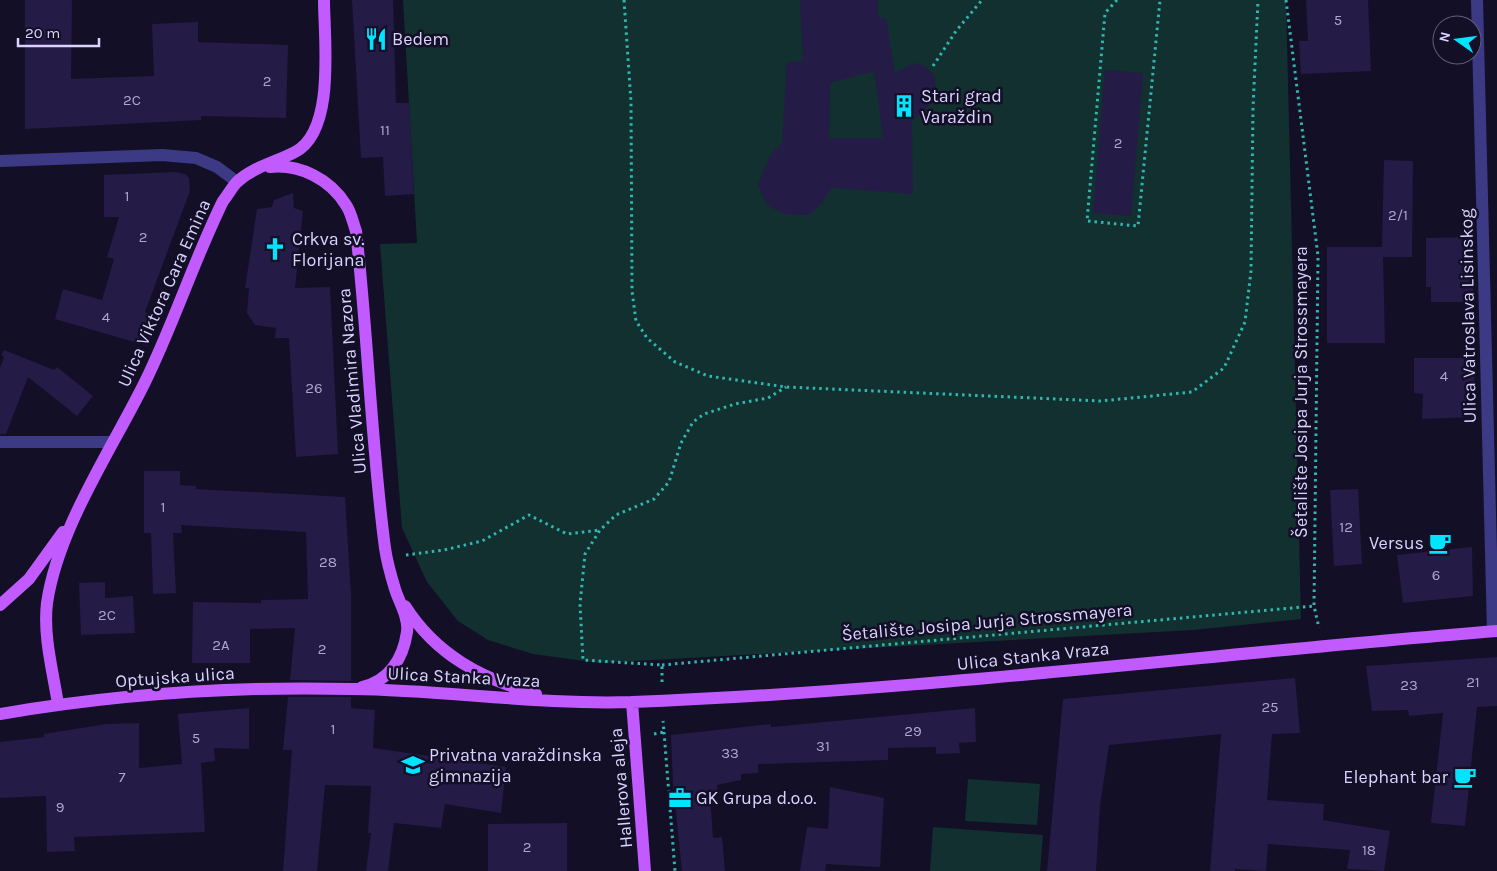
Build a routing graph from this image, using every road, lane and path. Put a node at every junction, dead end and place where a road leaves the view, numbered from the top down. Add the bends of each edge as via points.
1 (324, 0) edge
2 (624, 0) edge
3 (982, 0) edge
4 (1117, 0) edge
5 (1160, 0) edge
6 (1258, 0) edge
7 (1286, 0) edge
8 (1477, 0) edge
9 (933, 66) dead end
10 (0, 161) edge
11 (258, 168) junction
12 (237, 182) junction
13 (1491, 305) edge
14 (786, 387) junction
15 (0, 442) edge
16 (114, 442) junction
17 (81, 505) junction
18 (600, 530) junction
19 (386, 558) junction
20 (395, 589) junction
21 (0, 605) edge
22 (1314, 606) junction
23 (1495, 631) edge
24 (1324, 646) junction
25 (662, 665) junction
26 (355, 689) junction
27 (662, 699) junction
28 (571, 701) junction
29 (632, 702) junction
30 (58, 704) junction
31 (0, 714) edge
32 (664, 732) junction
33 (634, 736) junction
34 (645, 871) edge
35 (674, 871) edge

1 - 11 main road via 324,86 320,117 313,136 297,152
2 - 14 path via 631,102 632,290 636,321 646,338 675,362 708,376
3 - 9 path
4 - 5 path via 1105,13 1087,221 1138,226
6 - 14 path via 1251,272 1245,322 1224,368 1192,392 1101,401
7 - 22 path, Šetalište Josipa Jurja Strossmayera via 1318,256
8 - 13 street, Ulica Vatroslava Lisinskog
10 - 12 street via 162,155 196,158
11 - 12 main road, Ulica Viktora Cara Emina
11 - 19 main road, Ulica Vladimira Nazora via 287,165 330,186 347,206 356,231
12 - 16 main road, Ulica Viktora Cara Emina via 210,228 146,380
13 - 23 street, Ulica Vatroslava Lisinskog
14 - 18 path via 768,398 735,404 704,414 693,422 680,443 669,482 654,499 616,516
15 - 16 street
16 - 17 main road, Ulica Viktora Cara Emina
17 - 21 main road via 29,579
17 - 30 main road via 58,557 47,603 46,628
18 - 19 path via 567,534 529,515 482,541
18 - 25 path, Šetalište Josipa Jurja Strossmayera via 585,554 580,604 582,660
19 - 20 main road, Ulica Vladimira Nazora
20 - 26 main road via 407,630 403,650 385,677
20 - 28 main road, Ulica Stanka Vraza via 414,620 454,660 501,683
22 - 24 path, Šetalište Josipa Jurja Strossmayera
22 - 25 path, Šetalište Josipa Jurja Strossmayera
23 - 24 main road, Ulica Stanka Vraza
24 - 27 main road, Ulica Stanka Vraza via 900,687
25 - 27 path
26 - 28 main road, Ulica Stanka Vraza
26 - 30 main road, Optujska ulica via 241,689
27 - 29 main road, Ulica Stanka Vraza
27 - 32 path
28 - 29 main road, Ulica Stanka Vraza
29 - 33 main road, Hallerova aleja
30 - 31 main road, Optujska ulica
32 - 33 path
32 - 35 path
33 - 34 main road, Hallerova aleja

